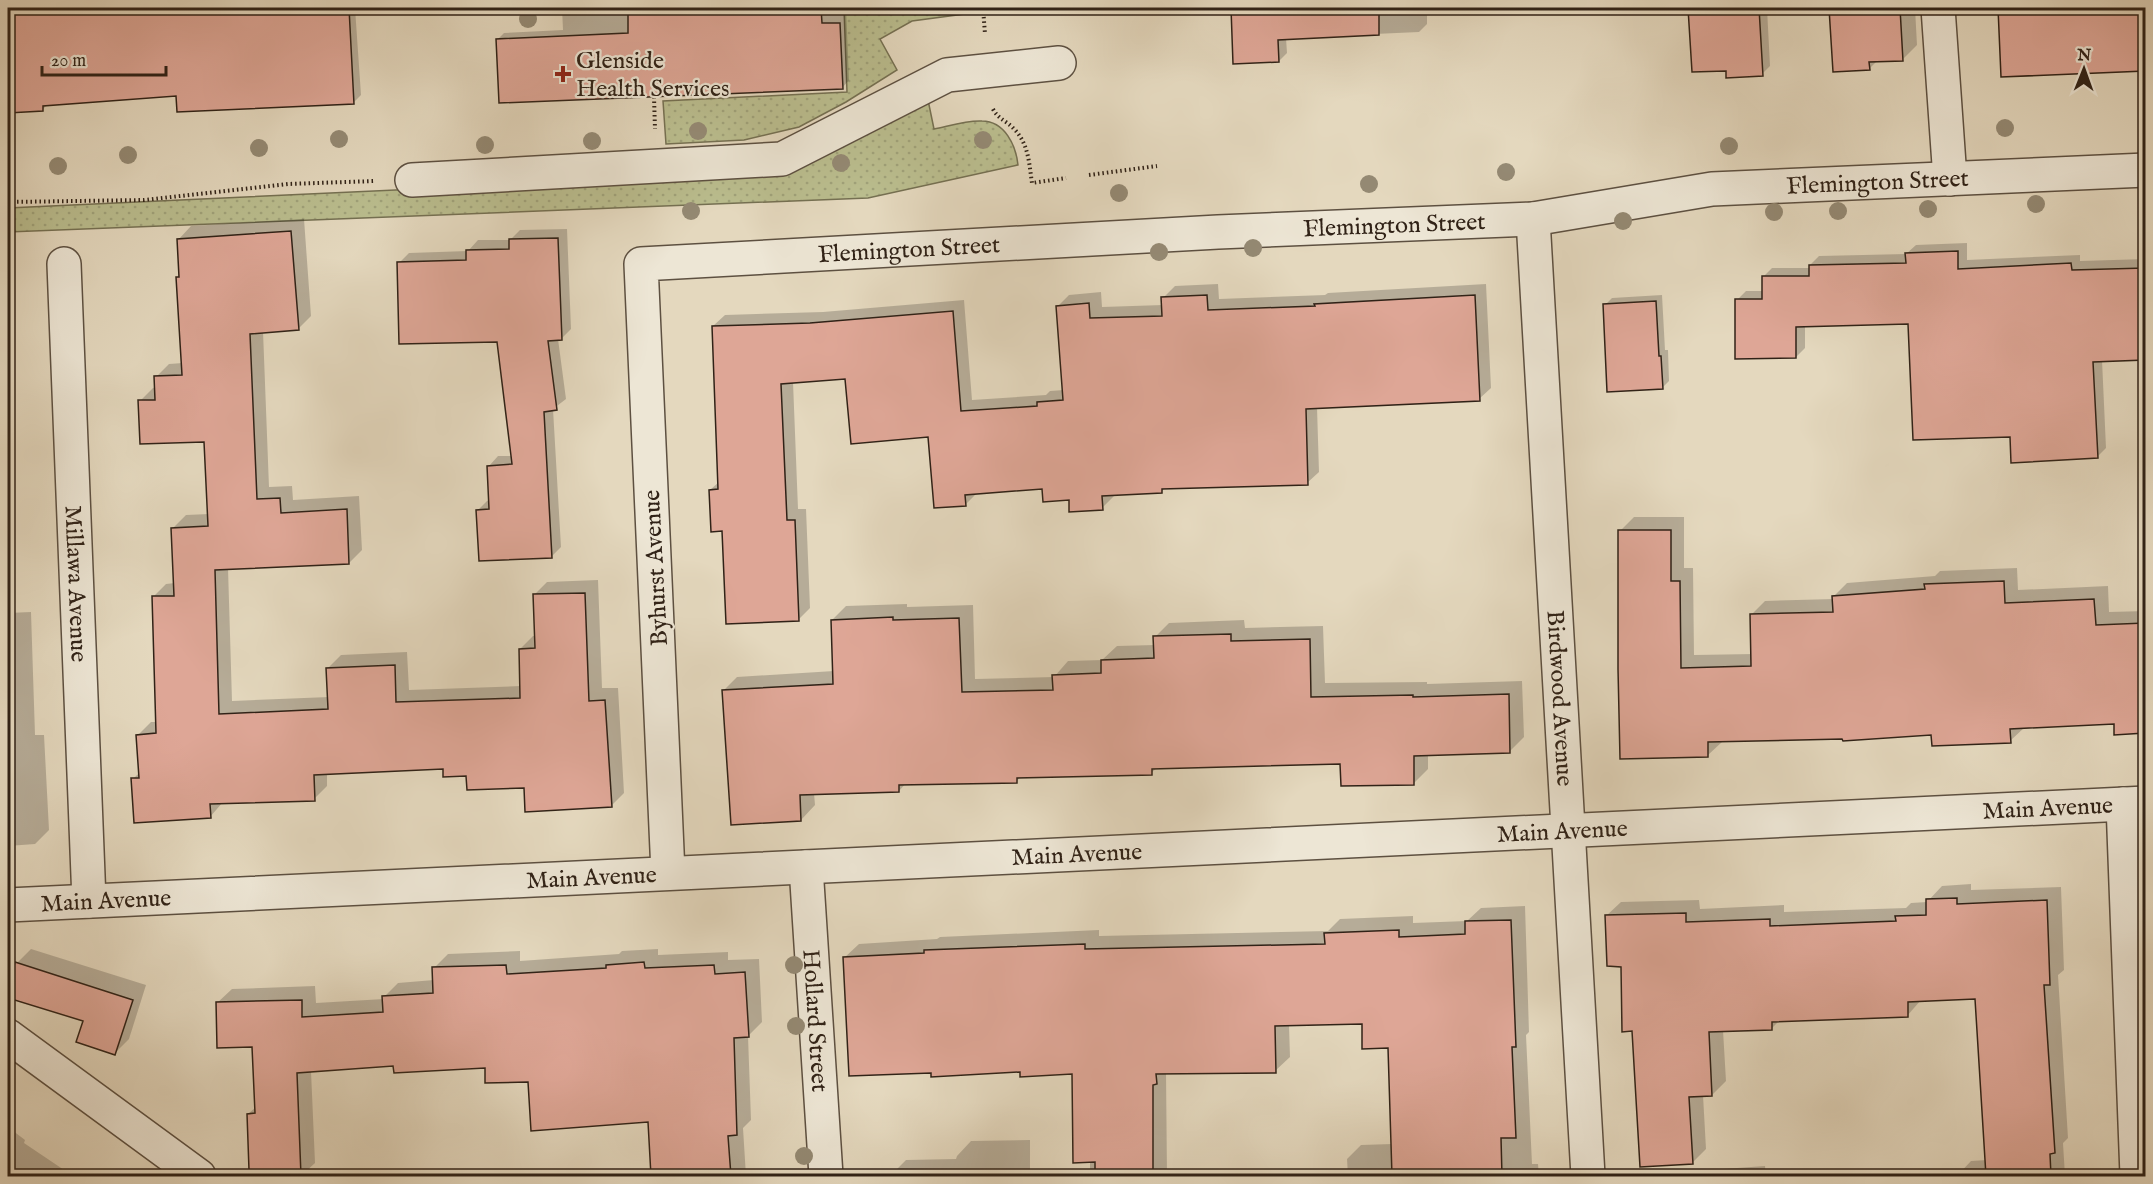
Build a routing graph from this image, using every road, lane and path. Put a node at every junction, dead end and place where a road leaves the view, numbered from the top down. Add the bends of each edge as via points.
1 (556, 8) edge
2 (628, 8) edge
3 (984, 8) edge
4 (1938, 8) edge
5 (986, 44) dead end
6 (1059, 63) dead end
7 (654, 97) dead end
8 (991, 106) dead end
9 (655, 131) dead end
10 (1157, 166) dead end
11 (2145, 170) edge
12 (1089, 175) dead end
13 (1066, 178) dead end
14 (1950, 179) junction
15 (412, 180) joint
16 (8, 202) edge
17 (1533, 219) junction
18 (64, 264) dead end
19 (641, 264) joint
20 (2134, 803) edge
21 (1568, 831) junction
22 (806, 867) junction
23 (668, 873) junction
24 (89, 901) junction
25 (8, 905) edge
26 (8, 1036) edge
27 (199, 1176) edge
28 (826, 1176) edge
29 (1588, 1176) edge
30 (2137, 1176) edge

1 - 2 path
3 - 5 path
4 - 14 street
6 - 15 street via 947,75 782,159
7 - 9 path
8 - 13 path via 997,116 1016,130 1028,152 1032,183
10 - 12 path
11 - 14 street, Flemington Street
14 - 17 street, Flemington Street via 1712,189
15 - 16 path via 288,184 144,200
17 - 19 street, Flemington Street
17 - 21 street, Birdwood Avenue
18 - 24 street, Millawa Avenue
19 - 23 street, Byhurst Avenue
20 - 21 street, Main Avenue
20 - 30 street
21 - 22 street, Main Avenue
21 - 29 street, Birdwood Avenue
22 - 23 street, Main Avenue
22 - 28 street, Hollard Street
23 - 24 street, Main Avenue
24 - 25 street, Main Avenue
26 - 27 street

